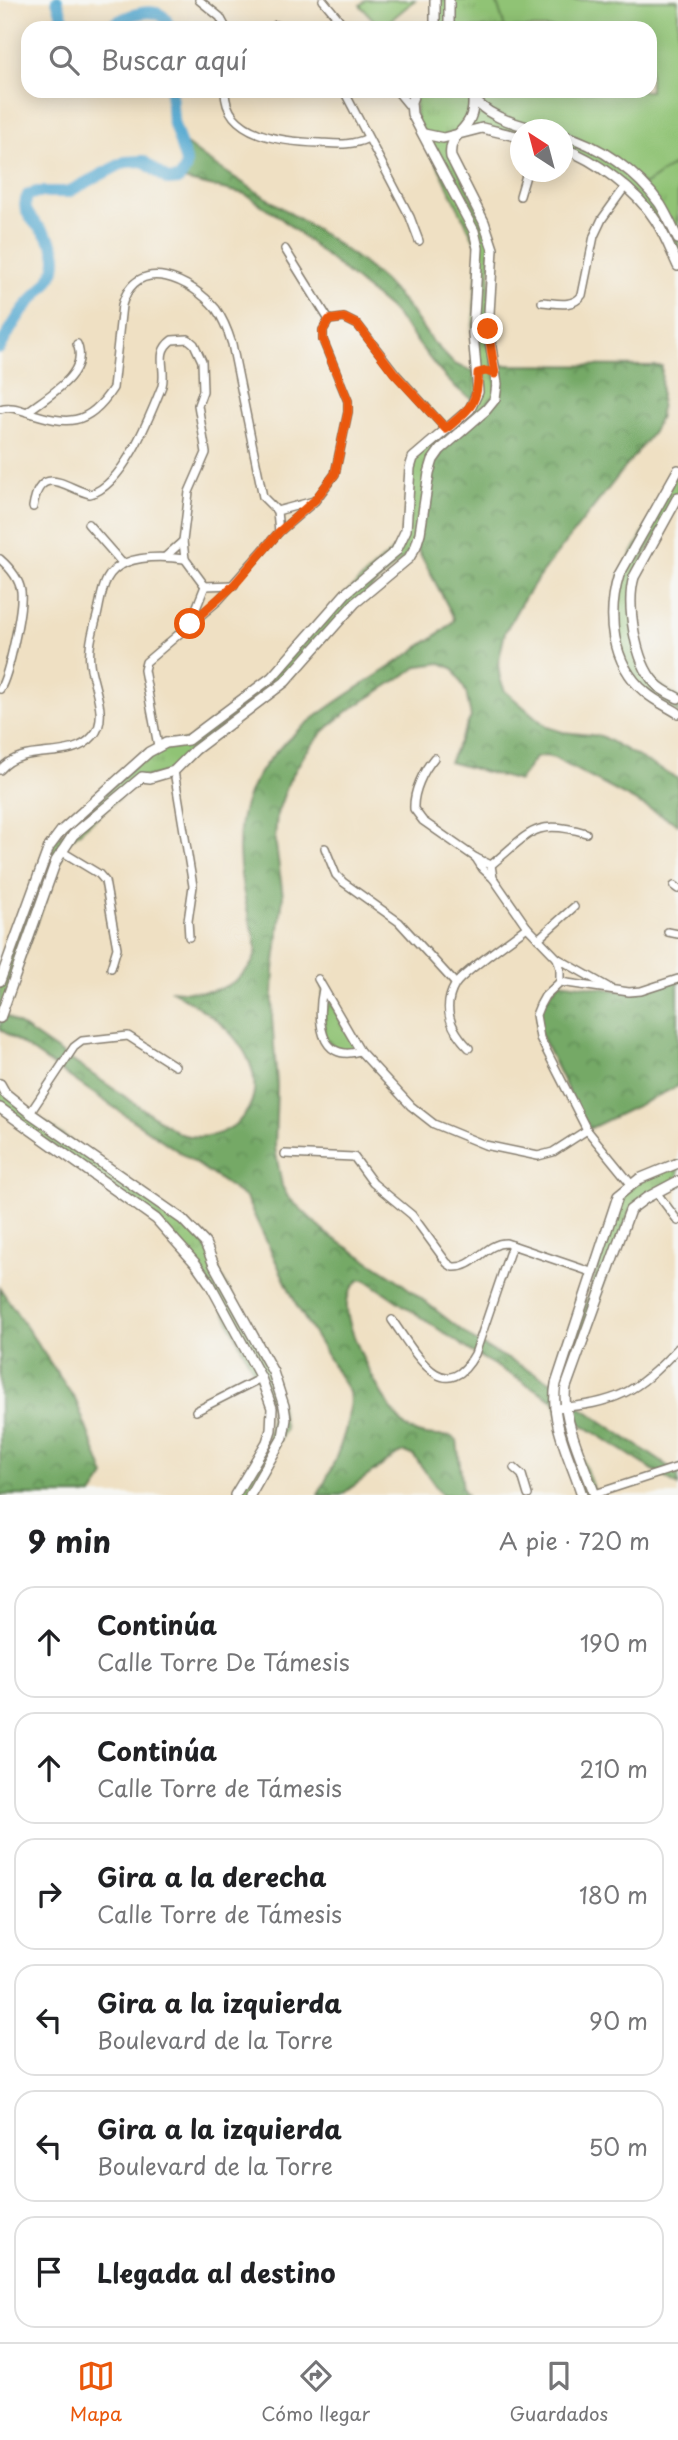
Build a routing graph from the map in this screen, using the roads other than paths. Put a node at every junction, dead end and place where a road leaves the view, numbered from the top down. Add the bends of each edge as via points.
1 (199, 0) edge
2 (323, 0) edge
3 (435, 0) edge
4 (449, 0) edge
5 (222, 21) edge
6 (340, 21) edge
7 (435, 21) edge
8 (449, 21) edge
9 (226, 98) edge
10 (348, 98) edge
11 (403, 98) edge
12 (413, 98) edge
13 (470, 98) edge
14 (474, 98) edge
15 (411, 108) junction
16 (510, 121) edge
17 (458, 133) junction
18 (423, 134) junction
19 (510, 135) edge
20 (368, 138) junction
21 (573, 139) edge
22 (573, 153) edge
23 (524, 182) edge
24 (625, 187) junction
25 (520, 196) dead end
26 (678, 239) edge
27 (419, 241) dead end
28 (285, 249) dead end
29 (678, 265) edge
30 (542, 303) dead end
31 (329, 320) junction
32 (77, 344) dead end
33 (478, 373) junction
34 (495, 374) junction
35 (0, 409) edge
36 (27, 412) junction
37 (446, 429) junction
38 (678, 470) edge
39 (678, 498) edge
40 (315, 500) junction
41 (33, 507) dead end
42 (277, 511) junction
43 (88, 524) dead end
44 (279, 532) junction
45 (183, 541) junction
46 (165, 556) junction
47 (0, 559) edge
48 (185, 559) junction
49 (123, 564) junction
50 (234, 585) junction
51 (205, 586) junction
52 (630, 605) junction
53 (612, 608) junction
54 (190, 624) junction
55 (650, 678) junction
56 (634, 681) junction
57 (0, 690) edge
58 (678, 698) edge
59 (678, 713) edge
60 (188, 740) junction
61 (158, 746) junction
62 (195, 750) junction
63 (434, 758) dead end
64 (136, 765) junction
65 (0, 770) edge
66 (174, 771) junction
67 (142, 778) junction
68 (586, 834) dead end
69 (325, 848) dead end
70 (61, 851) junction
71 (476, 858) junction
72 (491, 865) junction
73 (493, 878) junction
74 (573, 907) dead end
75 (527, 927) junction
76 (668, 932) dead end
77 (678, 934) edge
78 (189, 937) dead end
79 (538, 939) junction
80 (4, 956) edge
81 (556, 958) junction
82 (111, 968) dead end
83 (678, 978) edge
84 (318, 979) dead end
85 (0, 981) edge
86 (560, 982) junction
87 (455, 984) junction
88 (323, 989) junction
89 (611, 989) junction
90 (0, 1018) edge
91 (469, 1048) dead end
92 (360, 1051) junction
93 (175, 1066) dead end
94 (0, 1084) edge
95 (0, 1108) edge
96 (30, 1113) junction
97 (587, 1130) junction
98 (285, 1154) dead end
99 (678, 1163) edge
100 (678, 1181) edge
101 (631, 1184) junction
102 (656, 1192) junction
103 (615, 1204) junction
104 (164, 1208) junction
105 (630, 1210) junction
106 (156, 1219) junction
107 (678, 1221) edge
108 (512, 1245) junction
109 (209, 1253) junction
110 (196, 1264) junction
111 (591, 1272) junction
112 (392, 1320) dead end
113 (678, 1348) edge
114 (261, 1378) junction
115 (565, 1407) junction
116 (554, 1408) junction
117 (196, 1411) dead end
118 (678, 1467) edge
119 (514, 1468) dead end
120 (595, 1494) edge
121 (235, 1495) edge
122 (250, 1495) edge
123 (528, 1495) edge
124 (582, 1495) edge

1 - 5 street
2 - 6 street
3 - 7 street
4 - 8 street
9 - 20 street via 239,122 274,140 353,144
10 - 20 street
11 - 15 street
12 - 15 street
13 - 17 street via 472,119
14 - 16 street
15 - 18 street
17 - 18 street via 443,138
17 - 19 street via 482,128
17 - 34 street via 449,149 451,157 493,249 488,329
18 - 33 street via 474,231 478,256 473,333
20 - 27 street
21 - 26 street via 599,150 635,177 662,207
22 - 24 street
23 - 25 street
24 - 29 street via 657,222
24 - 30 street via 594,236 578,302
28 - 31 street
31 - 37 street via 344,318 358,325 394,373
31 - 40 street via 323,340 345,390 348,412 335,474
32 - 36 street via 80,362 74,373
33 - 34 street
33 - 37 street via 475,401
34 - 62 street via 497,393 492,405 433,460 420,533 409,558 355,603 285,682
35 - 36 street
36 - 42 street via 71,422 106,399 116,373 125,294 142,277 170,277 207,299 226,326 263,497
37 - 60 street via 413,458 406,530 396,551 346,593 272,677
38 - 53 street via 620,575
39 - 52 street via 634,577
40 - 42 street
40 - 44 street
41 - 45 street via 38,490 52,481 90,494 105,487 141,436 164,380 162,352 172,340 187,340 202,361 203,391 198,405 206,453 190,492
42 - 44 street
43 - 49 street
44 - 50 street
45 - 46 street
45 - 48 street
46 - 48 street
46 - 49 street
47 - 57 street via 21,590
48 - 51 street
49 - 65 street via 105,582 89,650 100,713 94,735 84,744 15,758
50 - 51 street
50 - 54 street
51 - 54 street
52 - 53 street
52 - 55 street via 636,641
53 - 56 street via 618,651
54 - 61 street via 146,662
55 - 56 street
55 - 58 street
56 - 59 street
60 - 61 street
60 - 62 street
61 - 64 street
62 - 66 street
63 - 71 street via 425,770 414,808 423,821
64 - 67 street
64 - 80 street via 55,838
66 - 67 street
66 - 78 street via 193,886
67 - 70 street via 73,835
68 - 72 street via 558,826 538,829
69 - 87 street via 336,875 399,922
70 - 82 street via 105,881 117,948
70 - 90 street
71 - 72 street
71 - 73 street
72 - 73 street
73 - 75 street
74 - 79 street
75 - 79 street
75 - 87 street
76 - 77 street
79 - 81 street
80 - 85 street
81 - 86 street
81 - 89 street
83 - 89 street via 641,991
84 - 88 street
86 - 89 street
86 - 97 street via 540,1005 537,1027
87 - 91 street via 450,1021
88 - 92 street
88 - 92 street via 319,1020 324,1037 339,1052
92 - 97 street via 423,1116 462,1137 538,1156
93 - 96 street via 128,1036 82,1041
94 - 96 street
95 - 106 street
96 - 104 street
97 - 101 street
98 - 108 street via 354,1157 373,1183 412,1215 453,1267 466,1265 500,1243
99 - 101 street
100 - 102 street
101 - 103 street
102 - 105 street
102 - 107 street
103 - 105 street via 621,1211
103 - 111 street
104 - 106 street
104 - 109 street via 199,1235
105 - 115 street via 566,1387
106 - 110 street
108 - 111 street
108 - 112 street via 475,1354 461,1373 453,1377 433,1373
109 - 110 street via 205,1261
109 - 122 street via 273,1372 284,1406 283,1437
110 - 114 street
111 - 116 street via 556,1384
113 - 115 street via 653,1375 623,1394
114 - 117 street
114 - 121 street via 272,1408 271,1430
115 - 116 street
115 - 120 street
116 - 124 street
118 - 120 street
119 - 123 street via 522,1475

